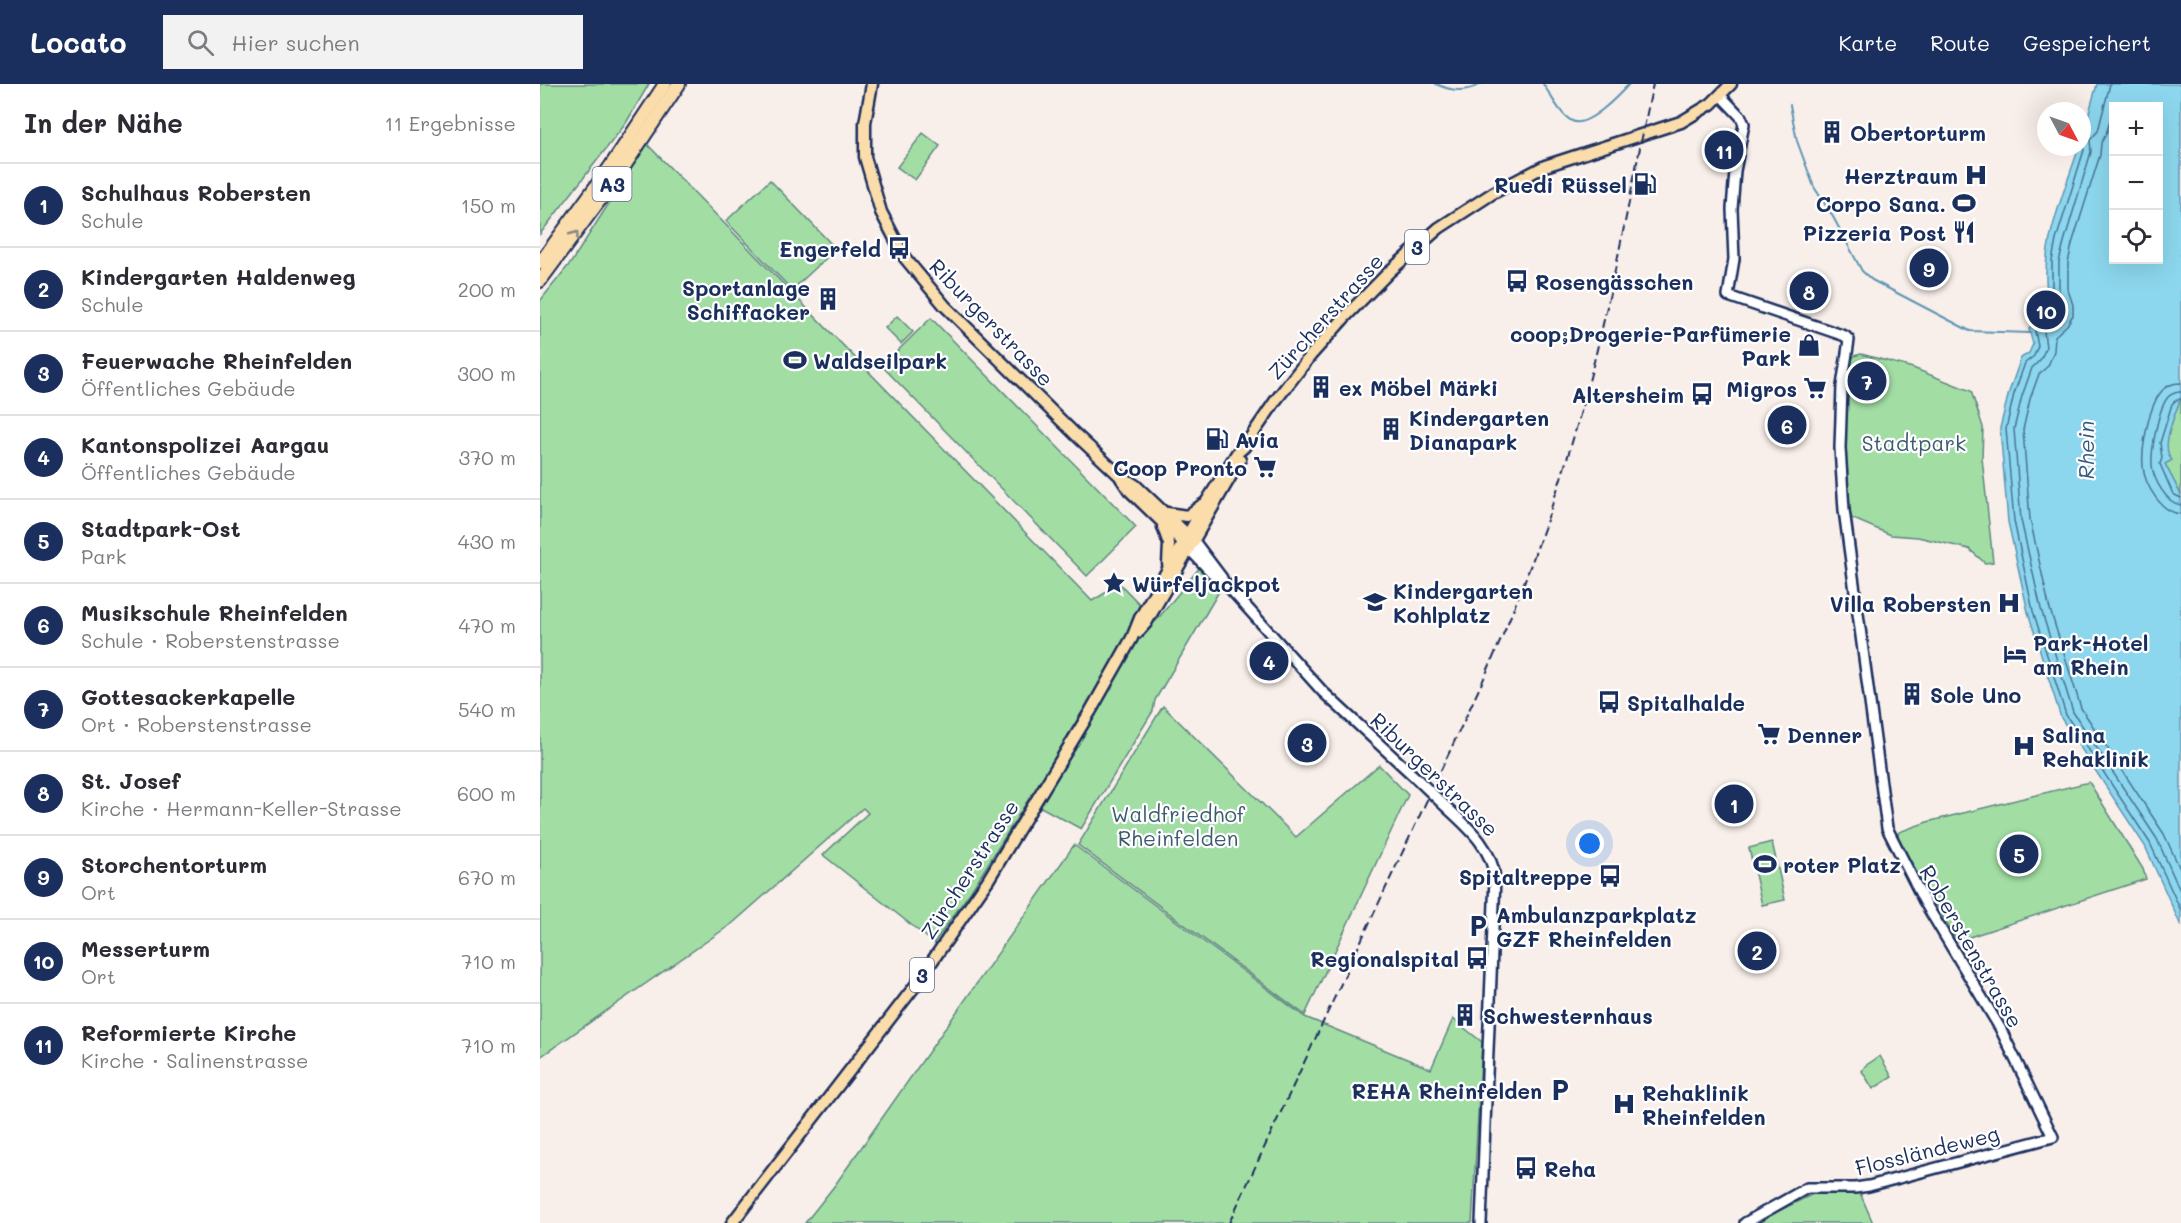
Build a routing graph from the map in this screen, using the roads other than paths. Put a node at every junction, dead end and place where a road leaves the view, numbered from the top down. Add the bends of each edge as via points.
1 (657, 84) edge
2 (665, 84) edge
3 (679, 84) edge
4 (872, 84) edge
5 (878, 84) edge
6 (1731, 84) edge
7 (1721, 96) junction
8 (644, 117) junction
9 (870, 174) junction
10 (540, 263) edge
11 (540, 281) edge
12 (1244, 447) junction
13 (1119, 475) junction
14 (1207, 501) junction
15 (1165, 512) junction
16 (1162, 524) junction
17 (1189, 542) junction
18 (1167, 571) junction
19 (1131, 638) junction
20 (2053, 1137) joint
21 (732, 1223) edge
22 (1481, 1223) edge
23 (1745, 1223) edge

1 - 8 highway
2 - 8 highway, A3
11 -> 3 highway, A3
4 - 9 main road, Riburgerstrasse via 864,144
5 - 9 main road, Riburgerstrasse via 870,132
6 - 7 main road, 3
7 - 12 main road, Zürcherstrasse / 3 via 1678,124 1530,173 1439,228 1390,271 1331,332 1293,377
7 - 20 street, Roberstenstrasse via 1744,124 1734,183 1734,259 1728,296 1849,340 1839,448 1887,828 1924,901 2000,1028
8 - 10 highway, A3
9 - 13 main road, Riburgerstrasse via 881,212 905,258 926,285
12 - 14 main road, Zürcherstrasse / 3
12 - 17 main road, Zürcherstrasse / 3 via 1230,479
13 - 15 main road, Riburgerstrasse
13 - 16 main road, Riburgerstrasse
14 - 15 main road via 1187,516
14 - 17 main road, Zürcherstrasse / 3
15 - 17 main road, Riburgerstrasse
16 - 17 main road, Riburgerstrasse
16 - 18 main road via 1169,544
17 - 18 main road, Zürcherstrasse / 3
17 - 19 main road, Zürcherstrasse / 3 via 1146,623
17 - 22 street, Riburgerstrasse, bridge via 1216,567 1225,583 1323,692 1484,844 1491,857 1496,878
18 - 19 main road, Zürcherstrasse / 3
19 - 21 main road, Zürcherstrasse / 3 via 981,889 915,986
20 - 23 street, Flossländeweg via 1869,1186 1807,1188

